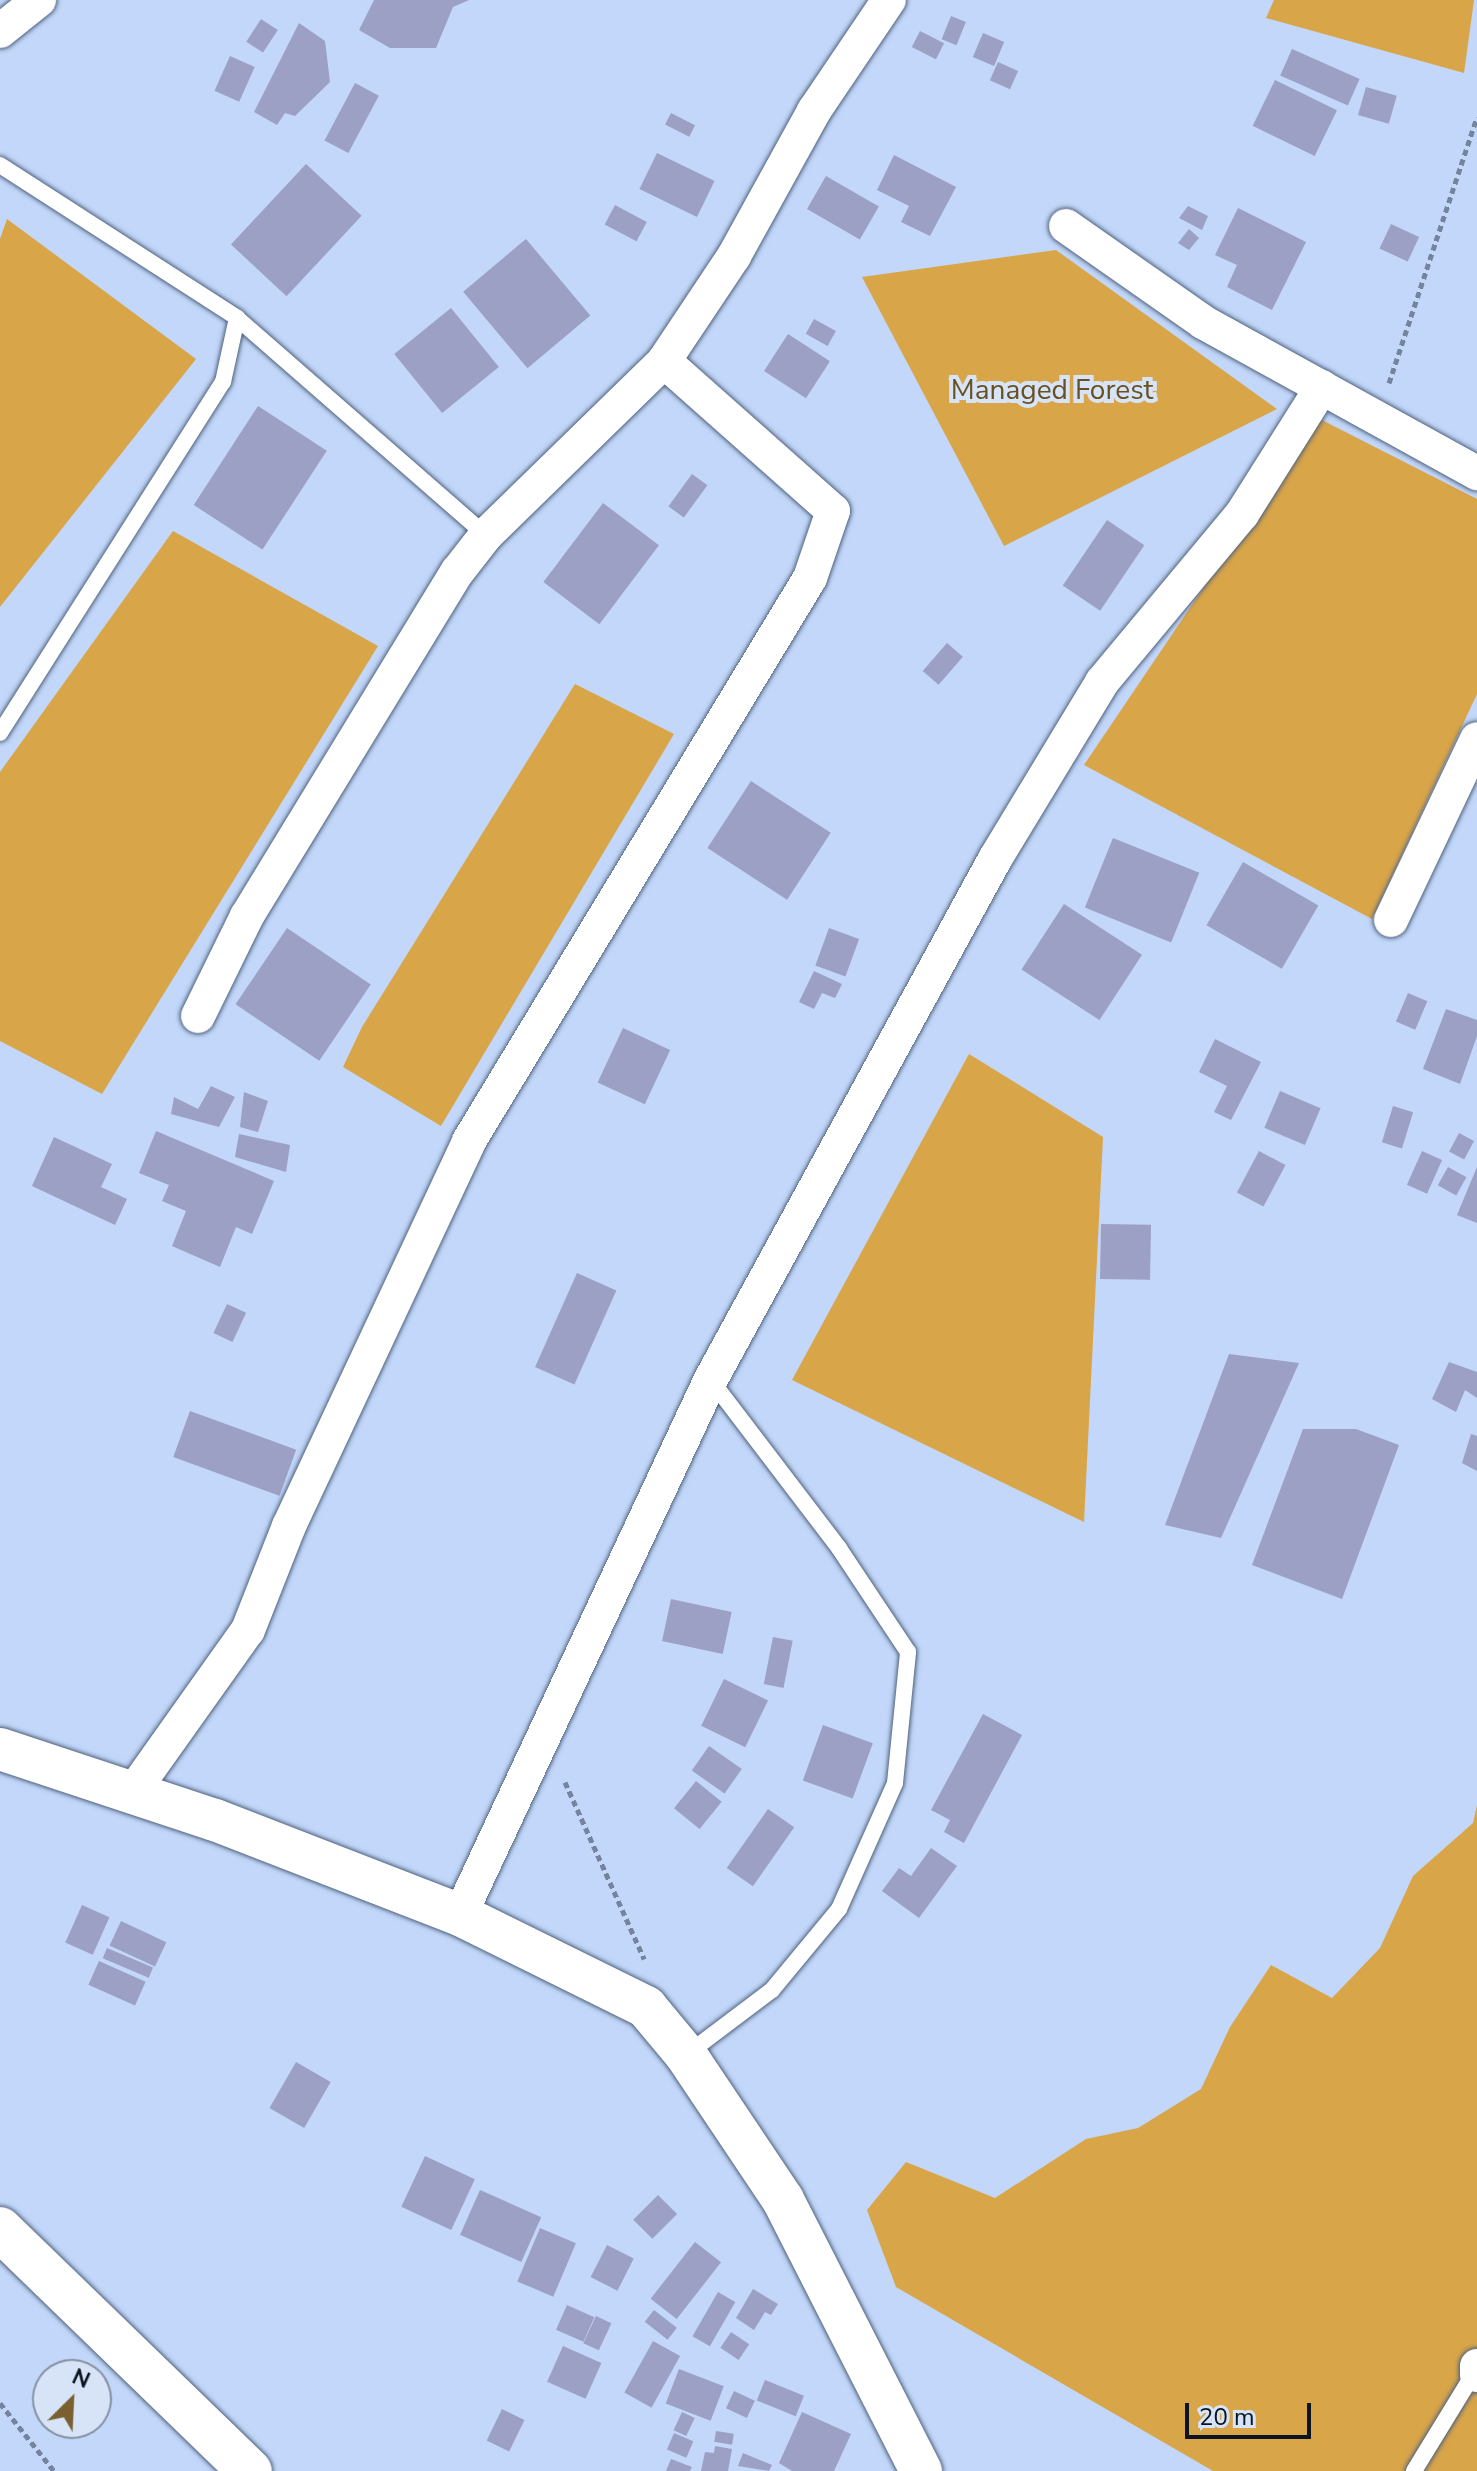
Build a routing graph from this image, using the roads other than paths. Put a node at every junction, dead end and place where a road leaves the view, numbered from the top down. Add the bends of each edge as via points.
1 (39, 0) edge
2 (889, 0) edge
3 (0, 31) edge
4 (0, 165) edge
5 (1066, 226) dead end
6 (237, 318) junction
7 (664, 361) junction
8 (1322, 387) junction
9 (1477, 473) edge
10 (486, 535) junction
11 (0, 733) edge
12 (1477, 739) edge
13 (1391, 920) dead end
14 (198, 1016) dead end
15 (711, 1379) junction
16 (0, 1749) edge
17 (132, 1793) junction
18 (460, 1915) junction
19 (686, 2055) junction
20 (0, 2229) edge
21 (1477, 2370) edge
22 (250, 2471) edge
23 (921, 2471) edge
24 (1414, 2471) edge

1 - 3 street
2 - 7 street via 814,111 734,256
4 - 6 lane
5 - 8 street via 1203,322
6 - 10 lane
6 - 11 lane via 223,382
7 - 10 street
7 - 17 street via 833,511 810,578 469,1141 289,1526 248,1630
8 - 9 street
8 - 15 street via 1242,514 1102,682 995,859
10 - 14 street via 458,571 247,916
12 - 13 street
15 - 18 street
15 - 19 lane via 839,1548 908,1652 895,1783 839,1909 772,1990
16 - 17 street
17 - 18 street
18 - 19 street via 646,2007
19 - 23 street via 783,2200
20 - 22 main road
21 - 24 lane

